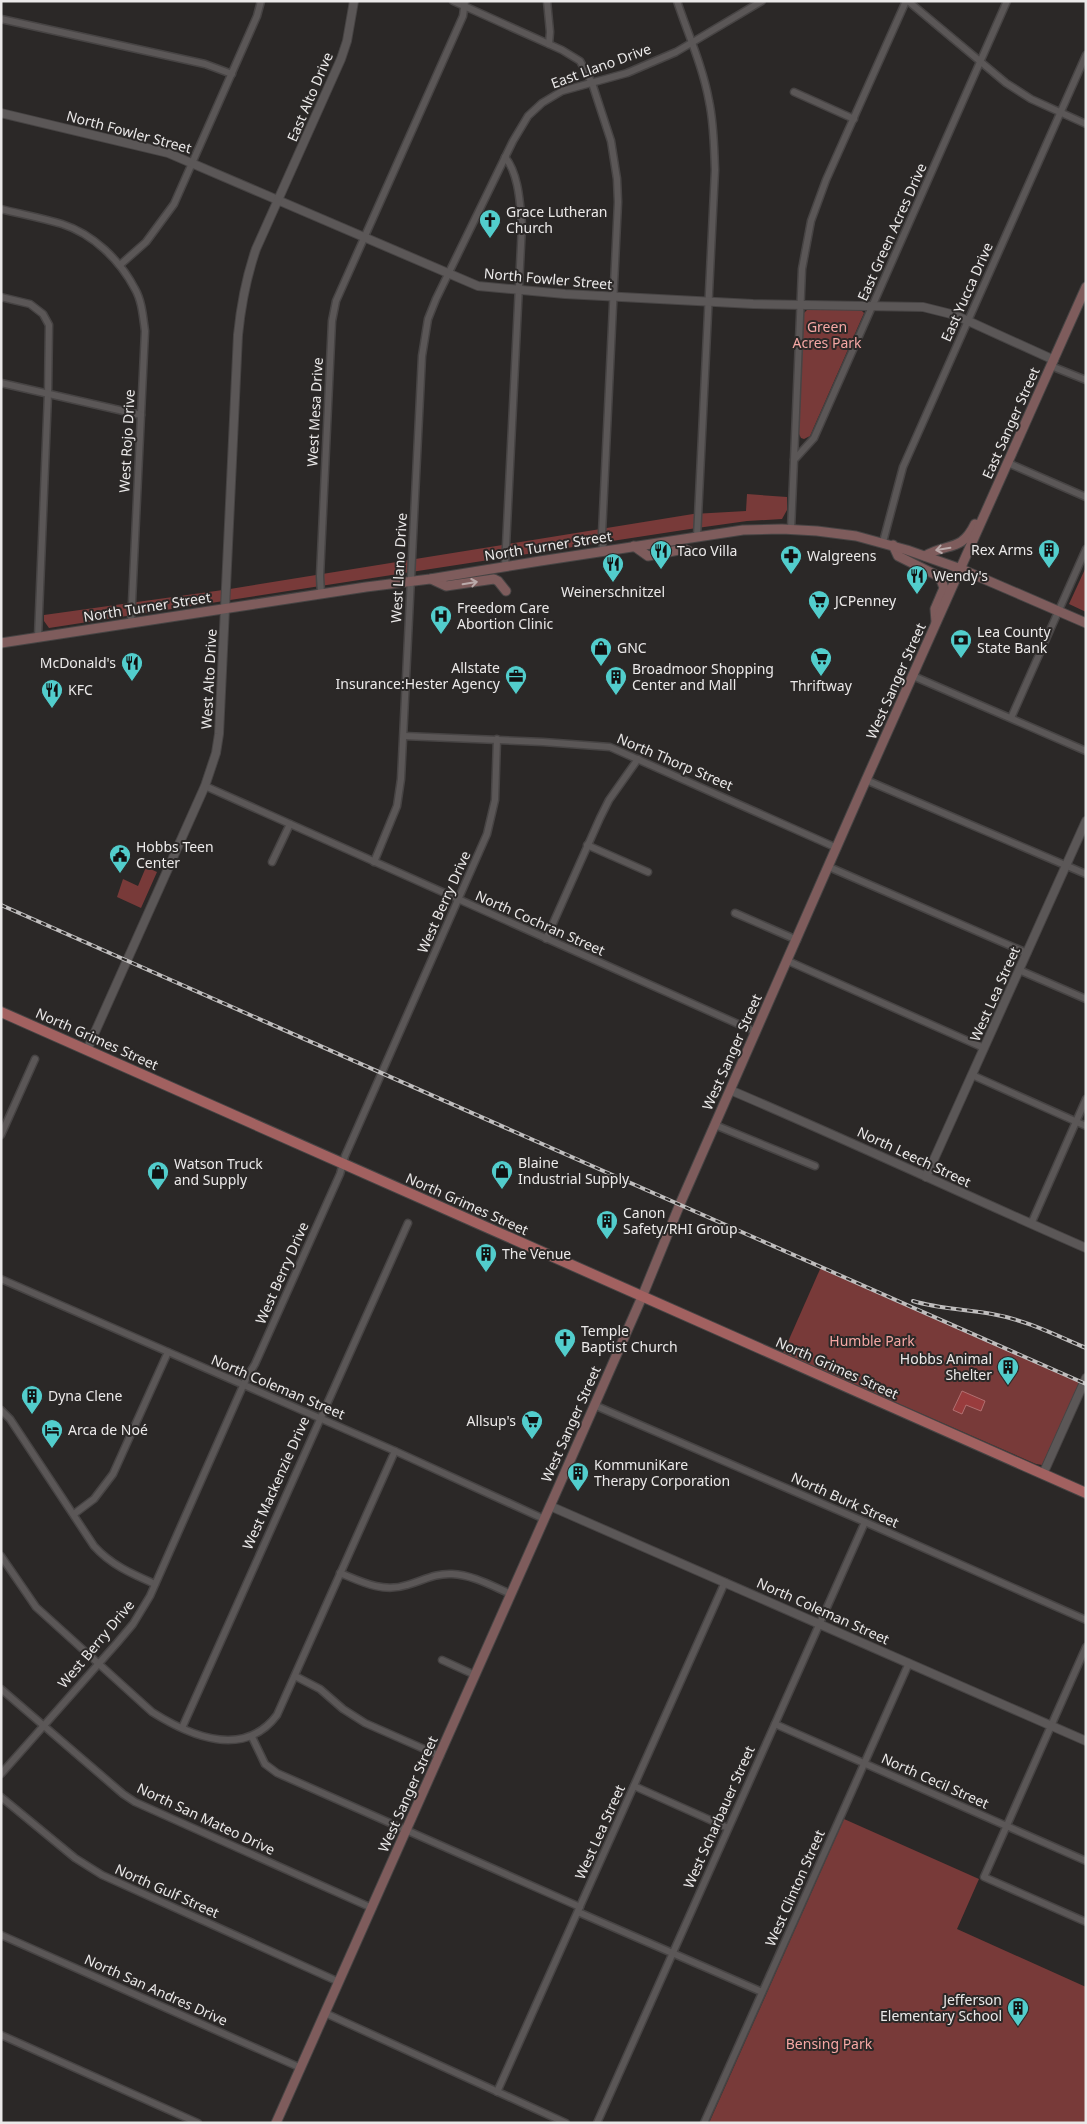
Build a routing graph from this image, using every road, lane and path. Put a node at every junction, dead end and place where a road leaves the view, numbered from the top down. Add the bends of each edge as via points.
1 (261, 1) edge
2 (354, 1) edge
3 (453, 1) edge
4 (547, 1) edge
5 (677, 1) edge
6 (762, 1) edge
7 (907, 1) edge
8 (1007, 1) edge
9 (465, 4) edge
10 (1, 19) edge
11 (691, 42) junction
12 (549, 44) junction
13 (1086, 55) edge
14 (981, 62) junction
15 (232, 74) junction
16 (592, 83) junction
17 (794, 92) dead end
18 (1, 113) edge
19 (1060, 113) junction
20 (854, 119) junction
21 (1086, 124) edge
22 (505, 157) junction
23 (193, 162) junction
24 (278, 200) junction
25 (1, 209) edge
26 (364, 238) junction
27 (120, 265) junction
28 (448, 275) junction
29 (1086, 287) edge
30 (518, 290) junction
31 (1, 297) edge
32 (613, 297) junction
33 (707, 301) junction
34 (800, 305) junction
35 (872, 306) junction
36 (967, 321) junction
37 (1053, 363) junction
38 (1086, 380) edge
39 (1, 383) edge
40 (48, 394) junction
41 (141, 415) junction
42 (794, 460) junction
43 (1008, 463) junction
44 (1003, 474) junction
45 (1086, 497) edge
46 (791, 529) junction
47 (696, 537) junction
48 (883, 542) junction
49 (893, 545) junction
50 (634, 546) junction
51 (1086, 549) edge
52 (603, 551) junction
53 (689, 551) dead end
54 (925, 556) junction
55 (505, 566) junction
56 (960, 569) junction
57 (430, 579) junction
58 (411, 581) junction
59 (506, 591) dead end
60 (321, 594) junction
61 (225, 609) junction
62 (1058, 611) junction
63 (132, 623) junction
64 (1086, 623) edge
65 (936, 624) junction
66 (38, 637) junction
67 (1, 643) edge
68 (913, 676) junction
69 (1010, 718) junction
70 (404, 736) junction
71 (497, 739) junction
72 (1086, 751) edge
73 (638, 759) junction
74 (866, 780) junction
75 (205, 786) junction
76 (1086, 821) edge
77 (290, 824) junction
78 (587, 845) junction
79 (837, 848) junction
80 (272, 862) dead end
81 (374, 862) junction
82 (1066, 865) junction
83 (829, 867) junction
84 (648, 872) dead end
85 (1086, 874) edge
86 (459, 900) junction
87 (735, 913) dead end
88 (546, 938) junction
89 (797, 940) junction
90 (1027, 953) junction
91 (788, 960) junction
92 (1019, 970) junction
93 (1086, 999) edge
94 (1, 1012) edge
95 (756, 1032) junction
96 (984, 1048) junction
97 (87, 1050) junction
98 (35, 1060) dead end
99 (972, 1075) junction
100 (730, 1090) junction
101 (1086, 1099) edge
102 (1076, 1121) junction
103 (715, 1125) junction
104 (1086, 1126) edge
105 (1, 1135) edge
106 (343, 1164) junction
107 (815, 1166) dead end
108 (926, 1177) junction
109 (408, 1223) dead end
110 (1031, 1224) junction
111 (1086, 1248) edge
112 (1, 1279) edge
113 (642, 1296) junction
114 (168, 1352) junction
115 (1086, 1378) edge
116 (243, 1386) junction
117 (594, 1405) junction
118 (1, 1410) edge
119 (319, 1418) junction
120 (395, 1451) junction
121 (1043, 1474) junction
122 (1086, 1493) edge
123 (550, 1506) junction
124 (74, 1514) junction
125 (544, 1519) junction
126 (865, 1522) junction
127 (1, 1556) edge
128 (340, 1573) junction
129 (725, 1582) junction
130 (155, 1584) junction
131 (510, 1594) junction
132 (1086, 1620) edge
133 (820, 1623) junction
134 (1086, 1647) edge
135 (442, 1660) dead end
136 (909, 1663) junction
137 (98, 1664) junction
138 (475, 1675) junction
139 (295, 1676) junction
140 (1, 1689) edge
141 (775, 1724) junction
142 (44, 1726) junction
143 (1051, 1726) junction
144 (182, 1728) junction
145 (252, 1737) junction
146 (1086, 1741) edge
147 (440, 1756) junction
148 (864, 1763) junction
149 (1, 1774) edge
150 (634, 1786) junction
151 (1, 1797) edge
152 (1007, 1826) junction
153 (728, 1828) junction
154 (406, 1831) junction
155 (1086, 1861) edge
156 (372, 1908) junction
157 (579, 1909) junction
158 (1086, 1922) edge
159 (1, 1934) edge
160 (672, 1953) junction
161 (339, 1982) junction
162 (762, 1992) junction
163 (325, 2013) junction
164 (1, 2035) edge
165 (301, 2068) junction
166 (497, 2092) junction
167 (198, 2123) edge
168 (276, 2123) edge
169 (566, 2123) edge
170 (597, 2123) edge
171 (704, 2123) edge

1 - 15 street
2 - 24 street, East Alto Drive via 341,59
3 - 9 street
4 - 12 street
5 - 11 street
6 - 11 street, East Llano Drive
7 - 14 street
7 - 20 street
8 - 14 street, East Green Acres Drive
9 - 12 street
9 - 26 street, West Mesa Drive
10 - 15 street via 205,64
11 - 16 street, East Llano Drive via 634,71
11 - 33 street via 709,101 714,138
12 - 16 street via 580,61
13 - 19 street, East Yucca Drive
14 - 19 street via 1012,88
14 - 35 street, East Green Acres Drive
15 - 23 street
16 - 22 street, East Llano Drive via 562,91 542,103 523,124
16 - 32 street via 611,141 617,179
17 - 20 street
18 - 23 street, North Fowler Street via 133,143
19 - 21 street
19 - 36 street, East Yucca Drive
20 - 34 street via 811,221 802,269
22 - 28 street, East Llano Drive
22 - 30 street via 514,177 522,225
23 - 24 street, North Fowler Street
23 - 27 street via 161,224
24 - 26 street, North Fowler Street
24 - 61 street, West Alto Drive via 256,249 241,302
25 - 27 street, West Rojo Drive via 62,224 102,248
26 - 28 street, North Fowler Street
26 - 60 street, West Mesa Drive via 342,286 332,321
27 - 41 street, West Rojo Drive via 136,290 143,314
28 - 30 street, North Fowler Street via 478,286
28 - 58 street, West Llano Drive via 428,318 423,345
29 - 37 main road, East Sanger Street
30 - 32 street, North Fowler Street
30 - 55 street
31 - 40 street via 30,304 43,314 49,325
32 - 33 street, North Fowler Street
32 - 52 street
33 - 34 street, North Fowler Street
33 - 47 street
34 - 35 street, North Fowler Street
34 - 42 street
35 - 36 street, North Fowler Street via 923,307
35 - 42 street, East Green Acres Drive via 814,438
36 - 37 street, North Fowler Street
36 - 48 street, East Yucca Drive via 903,467
37 - 38 street, North Fowler Street
37 - 43 main road, East Sanger Street
39 - 40 street
40 - 41 street
40 - 66 street
41 - 63 street, West Rojo Drive
42 - 46 street
43 - 44 main road, East Sanger Street
43 - 45 street
44 -> 54 main road via 997,478 967,537 957,545 936,548
44 - 56 main road, East Sanger Street
46 - 47 main road, North Turner Street via 743,530
46 - 48 main road, North Turner Street
47 - 50 main road, North Turner Street
48 - 49 main road, North Turner Street
49 - 54 main road, North Turner Street
49 - 65 main road via 898,556 940,577 944,588 935,609
50 - 52 main road, North Turner Street
50 - 53 main road via 648,556 684,549
51 - 62 street
52 - 55 main road, North Turner Street
54 - 56 main road, North Turner Street
55 - 57 main road, North Turner Street
56 - 62 main road, North Turner Street
56 - 65 main road, West Sanger Street
57 - 58 main road, North Turner Street
57 -> 59 main road via 446,586 494,579
58 - 60 main road, North Turner Street
58 - 70 street, West Llano Drive
60 - 61 main road, North Turner Street
61 - 63 main road, North Turner Street
61 - 75 street, West Alto Drive via 219,734
62 - 64 main road, North Turner Street
62 - 69 street
63 - 66 main road, North Turner Street
65 - 68 main road, West Sanger Street
66 - 67 main road, North Turner Street
68 - 69 street
68 - 74 main road, West Sanger Street
69 - 72 street
70 - 71 street, North Thorp Street
70 - 81 street, West Llano Drive via 397,806
71 - 73 street, North Thorp Street via 606,746
71 - 86 street, West Berry Drive via 492,818
73 - 78 street via 609,800
73 - 79 street, North Thorp Street
74 - 79 main road, West Sanger Street
74 - 82 street
75 - 77 street, North Cochran Street
75 - 97 street, West Alto Drive
76 - 82 street, West Lea Street
77 - 80 street
77 - 81 street, North Cochran Street
78 - 84 street
78 - 88 street
79 - 83 main road, West Sanger Street
81 - 86 street, North Cochran Street
82 - 85 street
82 - 90 street, West Lea Street
83 - 89 main road, West Sanger Street
83 - 90 street
86 - 88 street, North Cochran Street
86 - 106 street, West Berry Drive
87 - 89 street
88 - 95 street, North Cochran Street
89 - 91 main road, West Sanger Street
90 - 92 street, West Lea Street
91 - 95 main road, West Sanger Street
91 - 96 street
92 - 93 street
92 - 96 street, West Lea Street
94 - 97 main road, North Grimes Street
95 - 100 main road, West Sanger Street
96 - 99 street, West Lea Street
97 - 106 main road, North Grimes Street
98 - 105 street
99 - 102 street
99 - 108 street, West Lea Street
100 - 103 main road, West Sanger Street
100 - 108 street, North Leech Street
101 - 102 street
102 - 104 street
102 - 110 street
103 - 107 street
103 - 113 main road, West Sanger Street
106 - 113 main road, North Grimes Street
106 - 116 street, West Berry Drive via 256,1364
108 - 110 street, North Leech Street
109 - 119 street, West Mackenzie Drive
110 - 111 street, North Leech Street
112 - 114 street, North Coleman Street
113 - 117 main road, West Sanger Street
113 - 121 main road, North Grimes Street
114 - 116 street, North Coleman Street
114 - 124 street via 114,1474 94,1499
115 - 121 street
116 - 119 street, North Coleman Street
116 - 130 street, West Berry Drive
117 - 123 main road, West Sanger Street
117 - 126 street, North Burk Street
118 - 124 street
119 - 120 street, North Coleman Street
119 - 144 street, West Mackenzie Drive
120 - 125 street, North Coleman Street
120 - 128 street
121 - 122 main road, North Grimes Street
123 - 125 main road, West Sanger Street
123 - 129 street, North Coleman Street
124 - 130 street via 94,1546 108,1560
125 - 131 main road, West Sanger Street
126 - 132 street, North Burk Street
126 - 133 street, West Scharbauer Street
127 - 137 street via 36,1607
128 - 131 street via 387,1589 437,1575 464,1575
128 - 139 street
129 - 133 street, North Coleman Street
129 - 150 street, West Lea Street
130 - 137 street, West Berry Drive via 133,1624
131 - 138 main road, West Sanger Street
133 - 136 street, North Coleman Street
133 - 141 street, West Scharbauer Street
134 - 143 street
135 - 138 street
136 - 143 street, North Coleman Street
136 - 148 street, West Clinton Street
137 - 142 street, West Berry Drive
137 - 144 street via 152,1712
138 - 147 main road, West Sanger Street
139 - 145 street via 277,1715
139 - 147 street via 320,1689 365,1723
140 - 142 street, North San Mateo Drive
141 - 148 street, North Cecil Street
141 - 153 street, West Scharbauer Street
142 - 149 street, West Berry Drive
142 - 156 street, North San Mateo Drive via 135,1802
143 - 146 street, North Coleman Street
143 - 152 street
144 - 145 street via 219,1740 240,1741
145 - 154 street via 265,1764 277,1773
147 - 154 main road, West Sanger Street
148 - 152 street, North Cecil Street
148 - 162 street, West Clinton Street
150 - 153 street
150 - 157 street, West Lea Street
151 - 161 street, North Gulf Street via 75,1858 102,1875
152 - 155 street, North Cecil Street
152 - 158 street via 984,1877
153 - 160 street, West Scharbauer Street
154 - 156 main road, West Sanger Street
154 - 157 street
156 - 161 main road, West Sanger Street
157 - 160 street
157 - 166 street, West Lea Street
159 - 165 street, North San Andres Drive
160 - 162 street
160 - 170 street, West Scharbauer Street
161 - 163 main road, West Sanger Street
162 - 171 street, West Clinton Street
163 - 165 main road, West Sanger Street
163 - 166 street
164 - 167 street
165 - 168 main road, West Sanger Street
166 - 169 street

